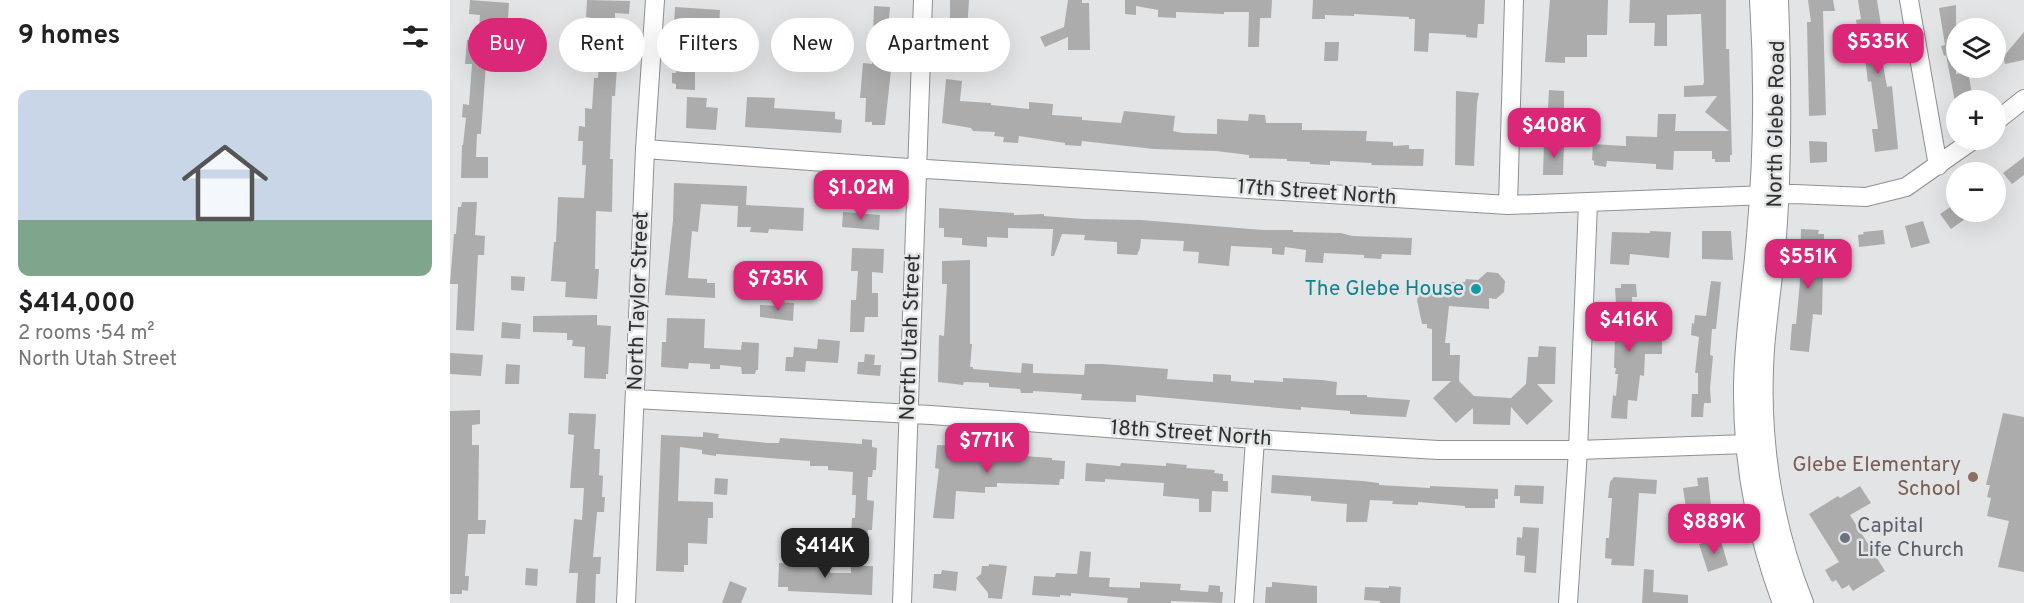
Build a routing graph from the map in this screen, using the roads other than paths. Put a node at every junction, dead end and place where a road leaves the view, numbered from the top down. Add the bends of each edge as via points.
1 (656, 0) edge
2 (923, 0) edge
3 (1514, 0) edge
4 (1761, 0) edge
5 (1777, 0) edge
6 (1909, 0) edge
7 (2024, 99) edge
8 (2006, 113) edge
9 (645, 149) junction
10 (1960, 150) edge
11 (1938, 166) junction
12 (918, 169) junction
13 (1769, 195) junction
14 (1588, 203) junction
15 (1508, 205) junction
16 (635, 399) junction
17 (908, 414) junction
18 (1255, 439) junction
19 (1747, 444) junction
20 (1578, 450) junction
21 (626, 603) edge
22 (902, 603) edge
23 (1244, 603) edge
24 (1568, 603) edge
25 (1784, 603) edge
26 (1802, 603) edge

1 - 9 street, North Taylor Street
2 - 12 street, North Utah Street
3 - 15 street
4 - 13 main road, North Glebe Road
5 - 13 main road, North Glebe Road via 1780,96
6 - 11 street
7 - 8 street
9 - 12 street, 17th Street North
9 - 16 street, North Taylor Street
10 - 11 street, 17th Street North
11 - 13 street, 17th Street North via 1906,187 1866,197
12 - 15 street, 17th Street North
12 - 17 street, North Utah Street
13 - 14 street, 17th Street North
13 - 19 main road, North Glebe Road via 1747,348
13 - 26 main road, North Glebe Road via 1763,442 1782,545
14 - 15 street, 17th Street North
14 - 20 street
16 - 17 street, 18th Street North
16 - 21 street, North Taylor Street
17 - 18 street, 18th Street North
17 - 22 street, North Utah Street
18 - 20 street, 18th Street North via 1438,450
18 - 23 street
19 - 20 street, 18th Street North
19 - 25 main road, North Glebe Road via 1759,518
20 - 24 street

